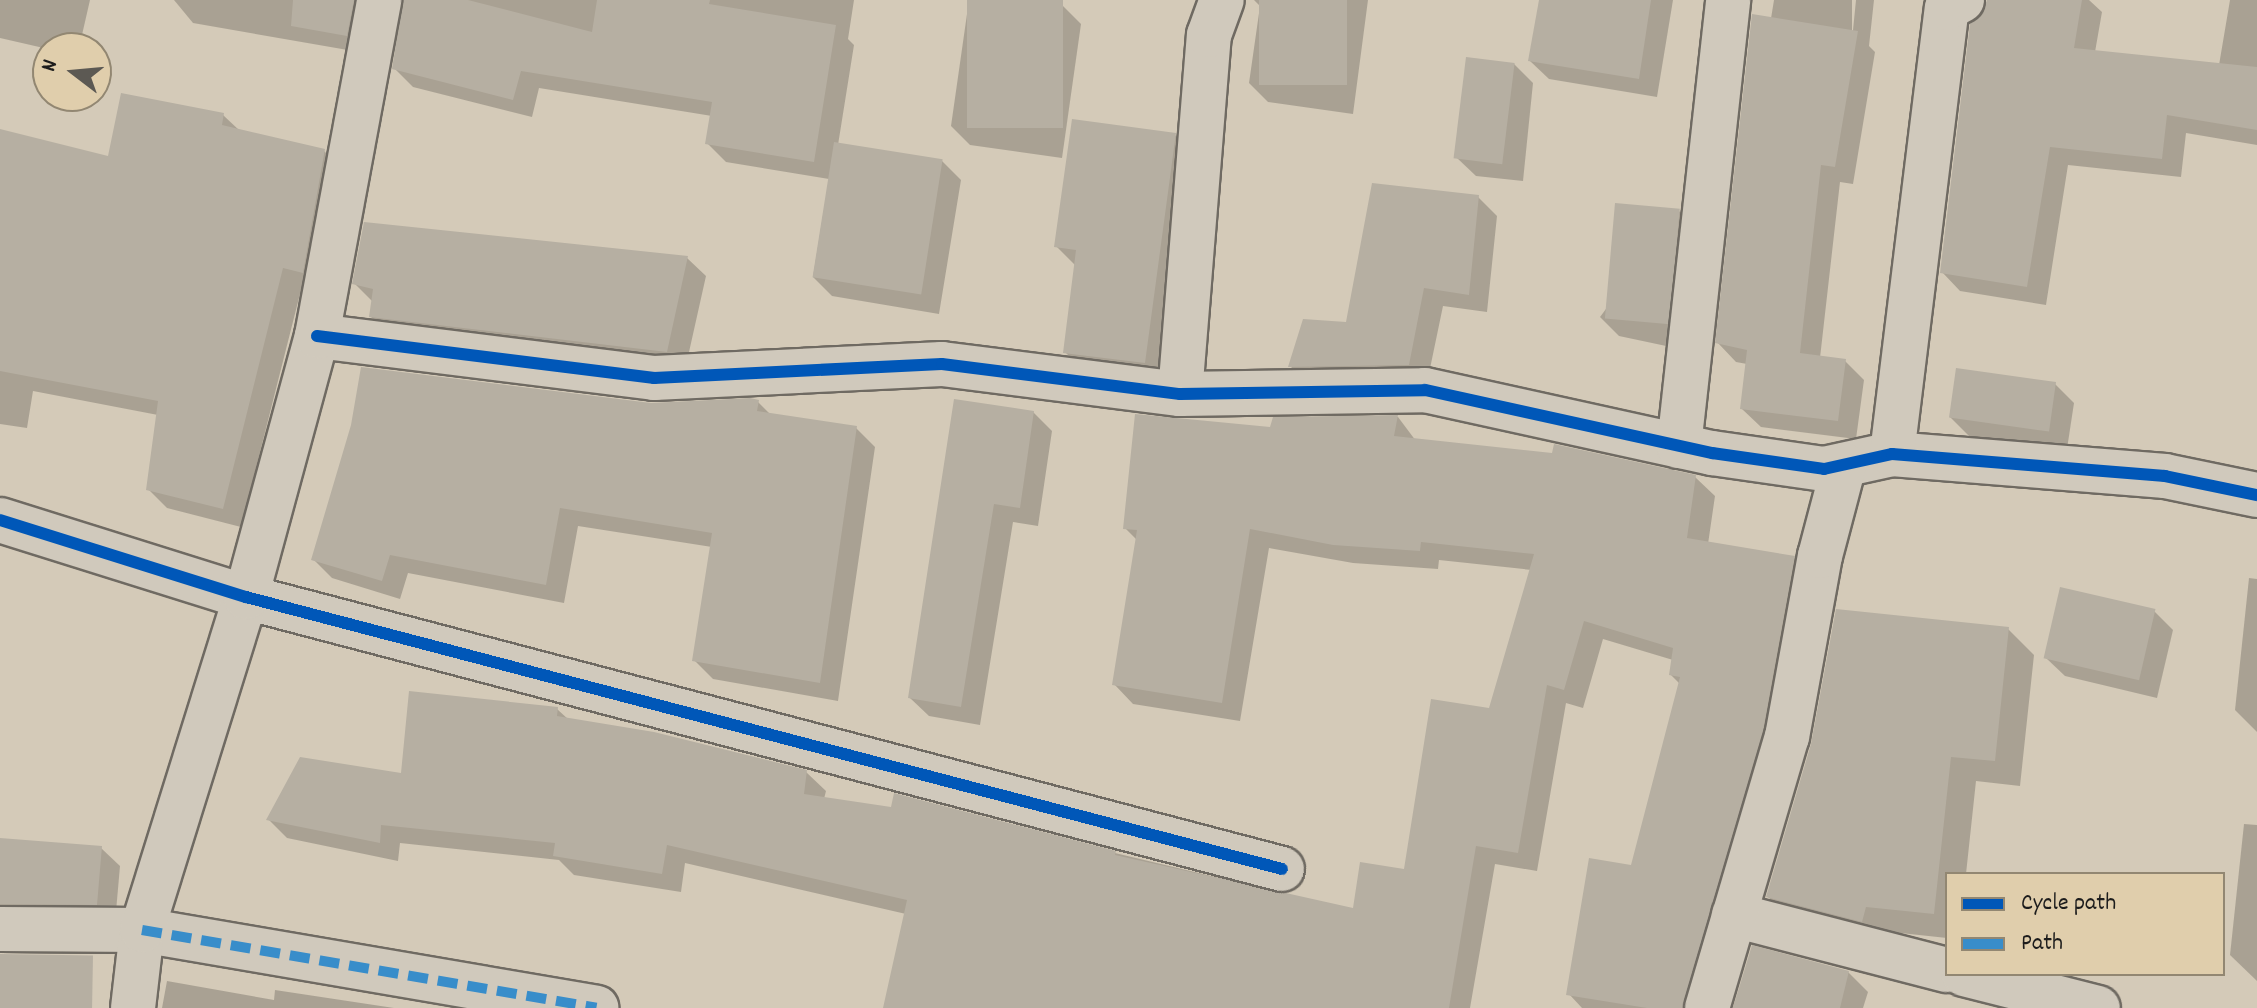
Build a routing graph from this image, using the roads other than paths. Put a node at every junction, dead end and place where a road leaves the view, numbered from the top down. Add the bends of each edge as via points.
1 (379, 0) edge
2 (1222, 0) edge
3 (1728, 0) edge
4 (1962, 0) edge
5 (317, 336) junction
6 (1180, 394) junction
7 (1679, 446) junction
8 (1892, 454) junction
9 (1844, 465) junction
10 (2257, 495) edge
11 (0, 520) edge
12 (246, 597) junction
13 (1282, 869) dead end
14 (1734, 915) junction
15 (0, 929) edge
16 (142, 930) junction
17 (1945, 969) edge
18 (1972, 976) edge
19 (133, 1008) edge
20 (596, 1008) edge
21 (1707, 1008) edge
22 (2098, 1008) edge

1 - 5 street
2 - 6 street via 1209,35
3 - 7 street
4 - 8 street via 1947,8
5 - 6 street via 654,378 942,364
5 - 12 street
6 - 7 street via 1425,390
7 - 9 street via 1824,469
8 - 9 street
8 - 10 street via 2165,476
9 - 14 street via 1820,556 1787,737
11 - 12 street
12 - 13 street
12 - 16 street
14 - 17 street
14 - 21 street
15 - 16 street
16 - 19 street
16 - 20 street
18 - 22 street

